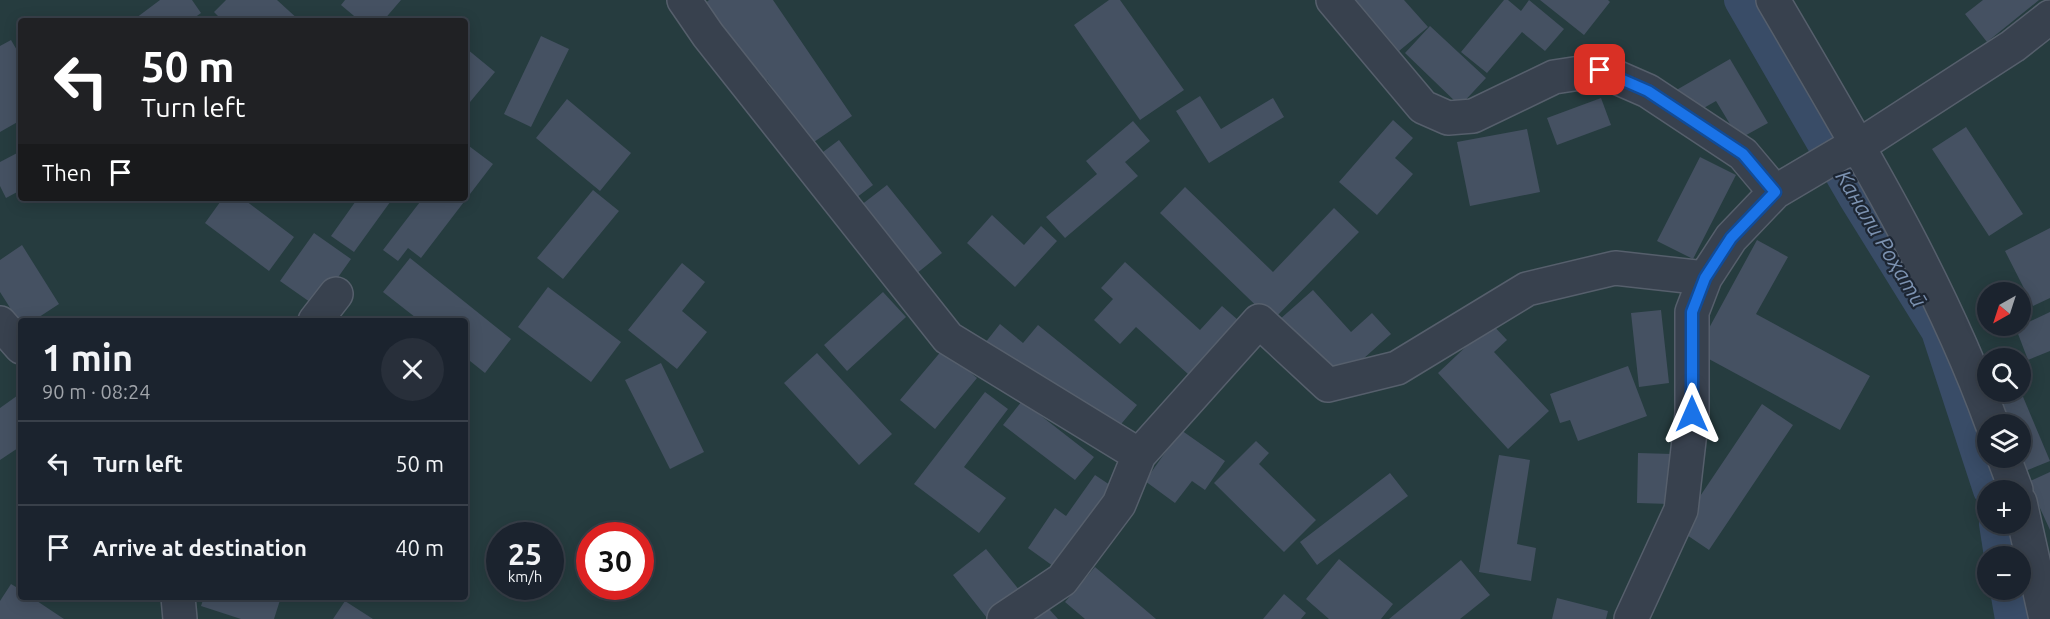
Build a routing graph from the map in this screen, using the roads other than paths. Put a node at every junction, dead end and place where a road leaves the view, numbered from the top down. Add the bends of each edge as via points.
1 (684, 0) edge
2 (1333, 0) edge
3 (1773, 0) edge
4 (2050, 17) edge
5 (1849, 150) junction
6 (1782, 188) junction
7 (1705, 278) junction
8 (336, 294) dead end
9 (317, 318) edge
10 (0, 323) edge
11 (18, 344) edge
12 (1988, 414) edge
13 (1139, 456) junction
14 (2027, 534) edge
15 (178, 600) edge
16 (180, 619) edge
17 (1004, 619) edge
18 (1631, 619) edge
19 (2046, 619) edge

1 - 13 street via 948,338
2 - 6 street via 1423,107 1448,118 1473,116 1554,77 1600,70 1648,91 1743,154
3 - 5 street
4 - 5 street
5 - 6 street
5 - 12 street via 1908,235
6 - 7 street via 1731,238
7 - 13 street via 1615,268 1527,289 1397,368 1328,385 1258,321
7 - 18 street via 1692,312 1692,414 1681,510
8 - 9 street
10 - 11 street
13 - 17 street via 1119,504 1062,580
14 - 19 street
15 - 16 street

